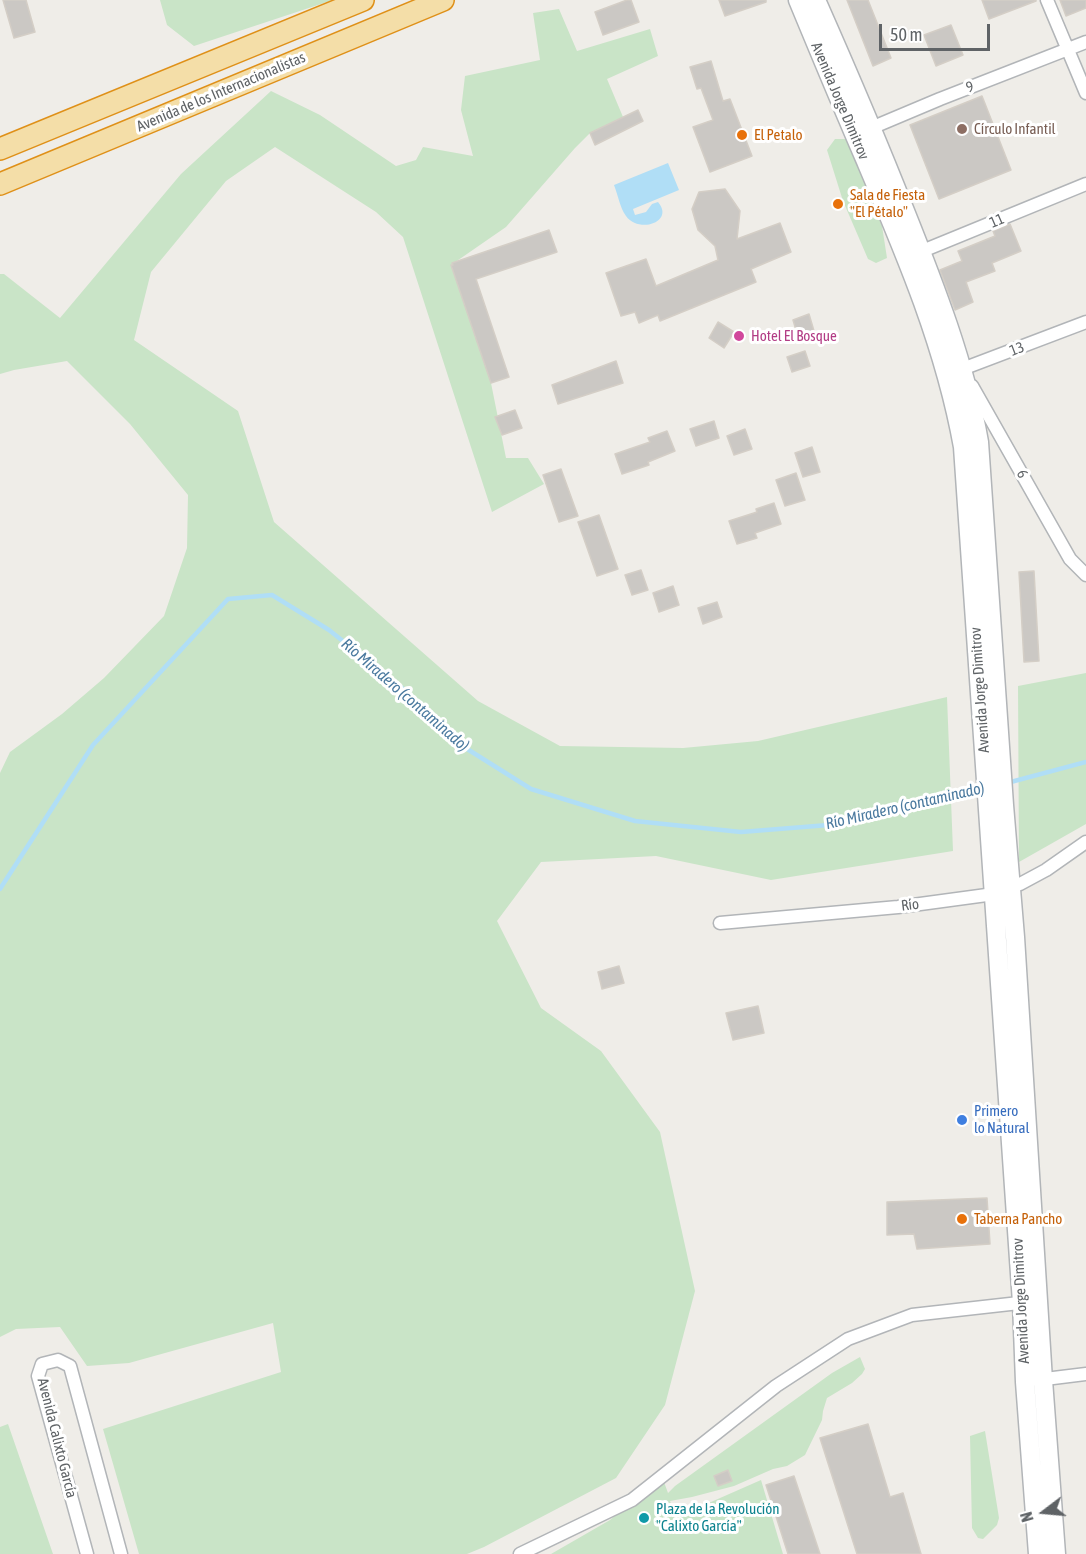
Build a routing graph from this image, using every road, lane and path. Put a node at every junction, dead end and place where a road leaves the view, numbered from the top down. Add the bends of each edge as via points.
1 (363, 0) edge
2 (443, 0) edge
3 (798, 0) edge
4 (816, 0) edge
5 (1047, 0) edge
6 (1086, 42) edge
7 (1068, 49) junction
8 (1086, 93) edge
9 (863, 131) junction
10 (0, 149) edge
11 (0, 184) edge
12 (1086, 184) edge
13 (914, 255) junction
14 (1086, 322) edge
15 (955, 372) junction
16 (1086, 574) edge
17 (1086, 842) edge
18 (1002, 891) junction
19 (720, 923) dead end
20 (1030, 1302) junction
21 (1086, 1374) edge
22 (1034, 1381) junction
23 (87, 1554) edge
24 (121, 1554) edge
25 (520, 1554) edge
26 (1038, 1554) edge
27 (1056, 1554) edge

1 - 10 highway, Avenida de los Internacionalistas
2 - 11 highway, Avenida de los Internacionalistas
3 - 9 main road, Avenida Jorge Dimitrov
4 - 9 main road, Avenida Jorge Dimitrov
5 - 7 street
6 - 7 street, 9
7 - 8 street
7 - 9 street, 9
9 - 13 main road, Avenida Jorge Dimitrov
12 - 13 street, 11
13 - 15 main road, Avenida Jorge Dimitrov
14 - 15 street, 13
15 - 16 street, 6 via 1070,559
15 - 18 main road, Avenida Jorge Dimitrov via 973,409 979,442
17 - 18 street, Río via 1046,870
18 - 19 street, Río via 898,907
18 - 20 main road, Avenida Jorge Dimitrov via 1015,937
20 - 22 main road, Avenida Jorge Dimitrov
20 - 25 street via 912,1315 848,1340 776,1386 632,1500
21 - 22 street
22 - 26 main road, Avenida Jorge Dimitrov
22 - 27 main road, Avenida Jorge Dimitrov
23 - 24 street, Avenida Calixto García via 38,1376 42,1364 58,1360 70,1366

